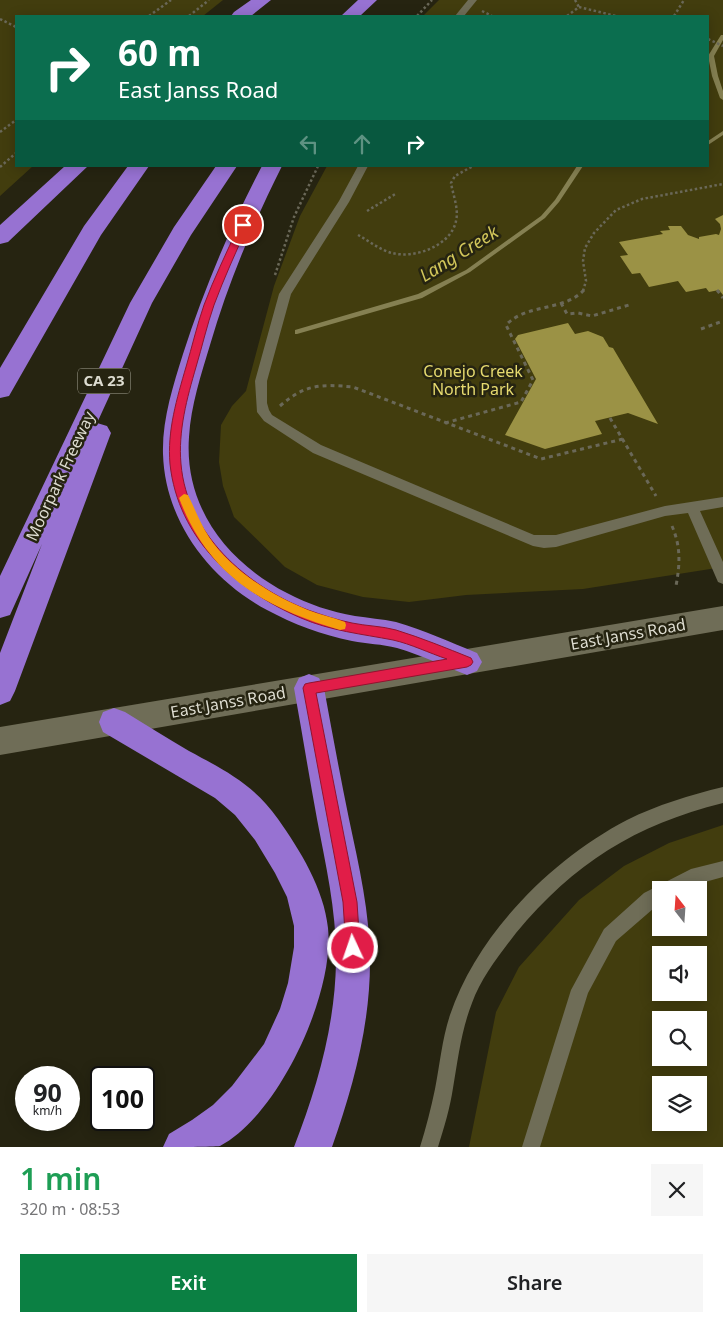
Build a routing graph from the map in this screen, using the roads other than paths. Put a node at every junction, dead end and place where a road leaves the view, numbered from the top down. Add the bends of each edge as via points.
1 (262, 0) edge
2 (368, 0) edge
3 (380, 0) edge
4 (473, 0) edge
5 (241, 15) edge
6 (351, 15) edge
7 (369, 15) edge
8 (460, 15) edge
9 (77, 167) edge
10 (138, 167) edge
11 (226, 167) edge
12 (272, 167) edge
13 (362, 167) edge
14 (326, 230) joint
15 (0, 237) edge
16 (174, 247) junction
17 (0, 389) edge
18 (723, 502) edge
19 (692, 507) junction
20 (723, 578) edge
21 (0, 606) edge
22 (723, 618) edge
23 (467, 662) junction
24 (4, 681) edge
25 (309, 688) junction
26 (114, 722) junction
27 (0, 741) edge
28 (723, 795) edge
29 (723, 869) edge
30 (683, 881) edge
31 (652, 898) edge
32 (182, 1147) edge
33 (313, 1147) edge
34 (429, 1147) edge
35 (531, 1147) edge

1 - 5 highway
2 - 6 highway
3 - 7 highway
4 - 8 lane
9 - 15 highway
10 - 17 highway via 92,231
11 - 16 highway, Moorpark Freeway / CA 23
12 - 23 highway via 235,242 209,306 180,403 176,464 191,516 224,564 277,601 349,628 395,635
13 - 14 lane
14 - 19 lane via 286,294 261,381 261,403 268,418 317,449 533,540 556,541 665,511
16 - 21 highway, Moorpark Freeway / CA 23 via 141,302
16 - 24 highway via 100,429
18 - 19 lane
19 - 20 lane
22 - 23 main road, East Janss Road
23 - 25 main road, East Janss Road
25 - 26 main road, East Janss Road
25 - 33 highway via 350,902 354,963 340,1061
26 - 27 main road, East Janss Road
26 - 32 highway via 229,788 246,803 273,837 300,888 311,926 309,964 298,1010 277,1057 246,1100 203,1137
28 - 34 lane via 650,817 606,839 559,874 524,911 494,947 464,1001 452,1036 442,1100
29 - 30 lane
31 - 35 lane via 610,935 580,990

